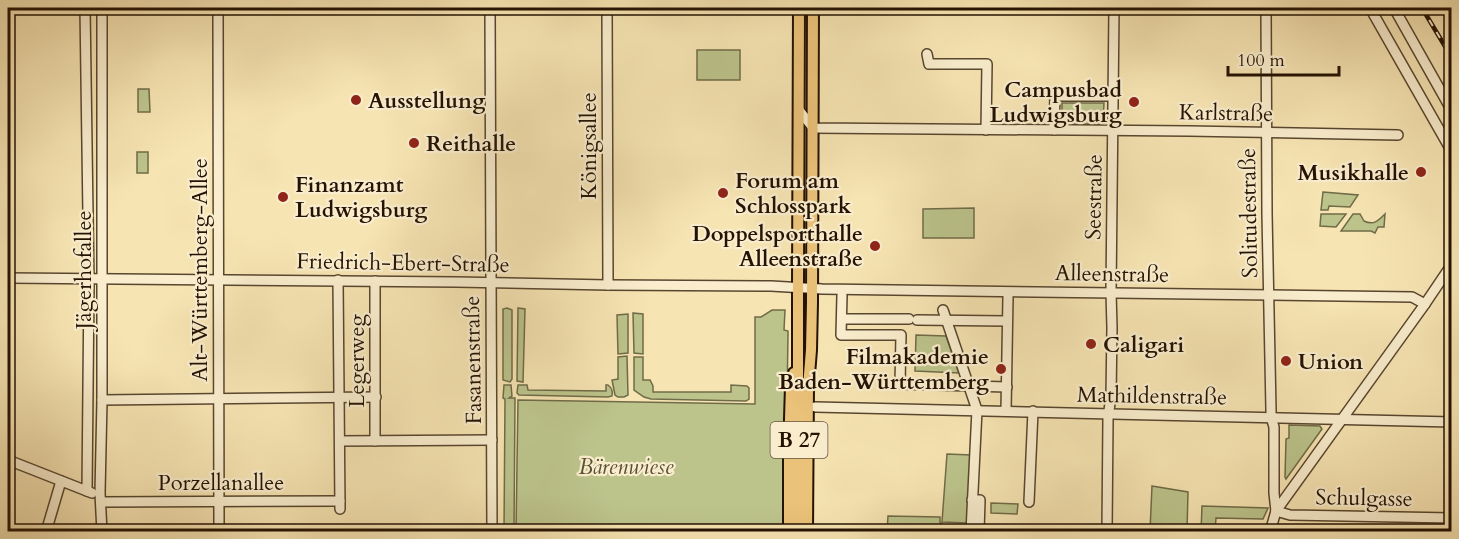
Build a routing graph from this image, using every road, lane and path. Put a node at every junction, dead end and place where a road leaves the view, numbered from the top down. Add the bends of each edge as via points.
1 (8, 8) edge
2 (84, 8) edge
3 (102, 8) edge
4 (218, 8) edge
5 (490, 8) edge
6 (607, 8) edge
7 (791, 8) edge
8 (813, 8) edge
9 (1114, 8) edge
10 (1266, 8) edge
11 (1370, 8) edge
12 (1394, 8) edge
13 (799, 12) edge
14 (8, 15) edge
15 (927, 54) dead end
16 (1113, 96) junction
17 (799, 110) junction
18 (1452, 111) edge
19 (813, 128) junction
20 (986, 130) junction
21 (1054, 130) junction
22 (1113, 130) junction
23 (1266, 132) junction
24 (1398, 135) dead end
25 (1452, 152) edge
26 (1452, 264) edge
27 (8, 278) edge
28 (88, 279) junction
29 (102, 279) junction
30 (219, 280) junction
31 (338, 280) junction
32 (375, 281) junction
33 (490, 283) junction
34 (608, 285) junction
35 (798, 287) junction
36 (812, 288) junction
37 (1111, 292) junction
38 (1269, 294) junction
39 (842, 296) dead end
40 (1008, 296) dead end
41 (1425, 304) junction
42 (944, 315) junction
43 (842, 319) junction
44 (1007, 321) junction
45 (798, 349) junction
46 (811, 350) junction
47 (969, 386) junction
48 (1006, 387) junction
49 (376, 397) junction
50 (339, 398) junction
51 (219, 399) junction
52 (102, 400) junction
53 (815, 407) junction
54 (977, 410) junction
55 (1006, 411) junction
56 (1033, 411) junction
57 (1108, 413) junction
58 (1271, 417) junction
59 (1342, 419) junction
60 (1452, 422) edge
61 (492, 440) junction
62 (340, 441) junction
63 (375, 441) junction
64 (8, 460) edge
65 (61, 481) junction
66 (87, 491) junction
67 (1274, 493) junction
68 (1288, 494) junction
69 (101, 497) junction
70 (972, 500) junction
71 (219, 502) junction
72 (1029, 502) dead end
73 (1276, 511) junction
74 (1452, 518) edge
75 (1271, 530) edge
76 (46, 531) edge
77 (102, 531) edge
78 (219, 531) edge
79 (492, 531) edge
80 (789, 531) edge
81 (798, 531) edge
82 (807, 531) edge
83 (815, 531) edge
84 (971, 531) edge
85 (979, 531) edge
86 (1107, 531) edge

1 - 14 street
2 - 28 street, Jägerhofallee
3 - 29 street, Jägerhofallee
4 - 30 street, Alt-Württemberg-Allee
5 - 33 street, Fasanenstraße
6 - 34 street, Königsallee
7 - 13 street
8 - 19 main road, B 27
9 - 16 street, Seestraße
10 - 23 street, Solitudestraße
11 - 25 street
12 - 18 street
13 - 17 main road, B 27
15 - 20 street via 929,64 987,64
16 - 21 street via 1055,96
16 - 22 street, Seestraße
17 - 19 street
17 - 35 main road, B 27
19 - 20 street, Karlstraße
19 - 36 main road, B 27
20 - 21 street, Karlstraße
21 - 22 street, Karlstraße
22 - 23 street, Karlstraße
22 - 37 street, Seestraße
23 - 24 street, Karlstraße
23 - 38 street, Solitudestraße
26 - 41 street
27 - 28 street, Friedrich-Ebert-Straße
28 - 29 street, Friedrich-Ebert-Straße
28 - 66 street, Jägerhofallee
29 - 30 street, Friedrich-Ebert-Straße
29 - 52 street, Jägerhofallee
30 - 31 street, Friedrich-Ebert-Straße
30 - 51 street, Alt-Württemberg-Allee
31 - 32 street, Friedrich-Ebert-Straße
31 - 50 street
32 - 33 street, Friedrich-Ebert-Straße
32 - 49 street, Legerweg
33 - 34 street, Friedrich-Ebert-Straße
33 - 61 street, Fasanenstraße
34 - 35 street, Friedrich-Ebert-Straße
35 - 36 street, Alleenstraße
35 - 45 main road, B 27
36 - 37 street, Alleenstraße
36 - 46 main road, B 27
37 - 38 street, Alleenstraße
37 - 57 street, Seestraße
38 - 41 street, Alleenstraße via 1412,297
38 - 58 street, Solitudestraße
39 - 43 street
40 - 44 street
41 - 59 street
42 - 43 street via 913,320
42 - 44 street
42 - 47 street
43 - 47 street via 841,335 901,335 900,384
44 - 48 street
45 - 80 main road via 791,386
45 - 81 main road, B 27
46 - 53 main road
46 - 82 main road, B 27
47 - 48 street
47 - 54 street
48 - 55 street
49 - 50 street
49 - 63 street, Legerweg
50 - 51 street
50 - 62 street
51 - 52 street
51 - 71 street, Alt-Württemberg-Allee
52 - 69 street, Jägerhofallee
53 - 54 street, Mathildenstraße
53 - 83 main road
54 - 55 street, Mathildenstraße
54 - 70 street
55 - 56 street, Mathildenstraße
56 - 57 street, Mathildenstraße
56 - 72 street
57 - 58 street, Mathildenstraße
57 - 86 street, Seestraße
58 - 59 street, Mathildenstraße
58 - 67 street, Solitudestraße
59 - 60 street, Mathildenstraße
59 - 68 street
61 - 63 street
61 - 79 street, Fasanenstraße
62 - 63 street
62 - 71 street, Porzellanallee via 340,505
64 - 65 street, Porzellanallee
65 - 66 street, Porzellanallee
65 - 76 street
66 - 69 street, Porzellanallee
67 - 68 street
67 - 73 street, Solitudestraße
68 - 73 street
69 - 71 street, Porzellanallee
69 - 77 street, Jägerhofallee
70 - 84 street
70 - 85 street via 980,500
71 - 78 street, Alt-Württemberg-Allee
73 - 74 street, Schulgasse via 1290,515
73 - 75 street

